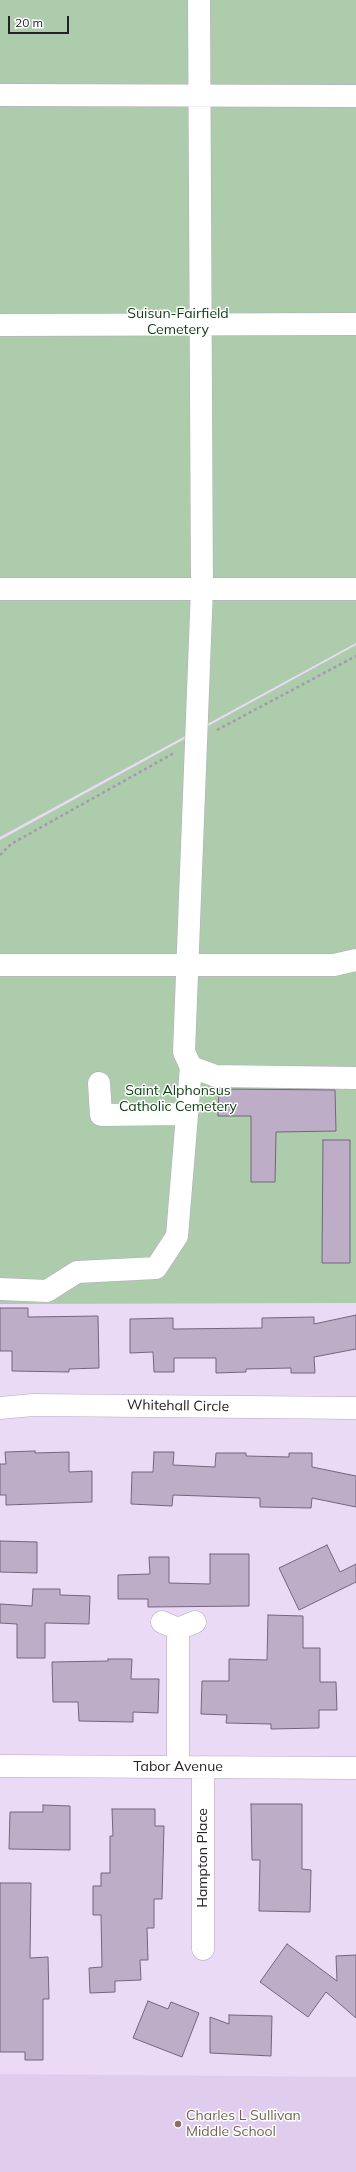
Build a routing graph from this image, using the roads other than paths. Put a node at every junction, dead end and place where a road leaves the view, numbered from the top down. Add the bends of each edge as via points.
1 (199, 0) edge
2 (0, 95) edge
3 (198, 95) junction
4 (356, 96) edge
5 (200, 324) junction
6 (356, 324) edge
7 (0, 325) edge
8 (202, 588) junction
9 (0, 589) edge
10 (356, 589) edge
11 (356, 960) edge
12 (0, 965) edge
13 (189, 966) junction
14 (192, 1066) junction
15 (356, 1078) edge
16 (99, 1083) dead end
17 (188, 1114) junction
18 (0, 1289) edge
19 (0, 1408) edge
20 (356, 1408) edge
21 (179, 1624) dead end
22 (0, 1766) edge
23 (178, 1767) junction
24 (203, 1767) junction
25 (356, 1768) edge
26 (203, 1949) dead end

1 - 3 street
2 - 3 street
3 - 4 street
3 - 5 street
5 - 6 street
5 - 7 street
5 - 8 street
8 - 9 street
8 - 10 street
8 - 13 street
11 - 13 street via 334,965
12 - 13 street
13 - 14 street via 184,1052
14 - 15 street via 216,1076
14 - 17 street
16 - 17 street via 101,1115
17 - 18 street via 177,1236 156,1268 77,1272 47,1291
19 - 20 street, Whitehall Circle via 33,1405
21 - 23 street
22 - 23 street, Tabor Avenue
23 - 24 street, Tabor Avenue
24 - 25 street, Tabor Avenue
24 - 26 street, Hampton Place

